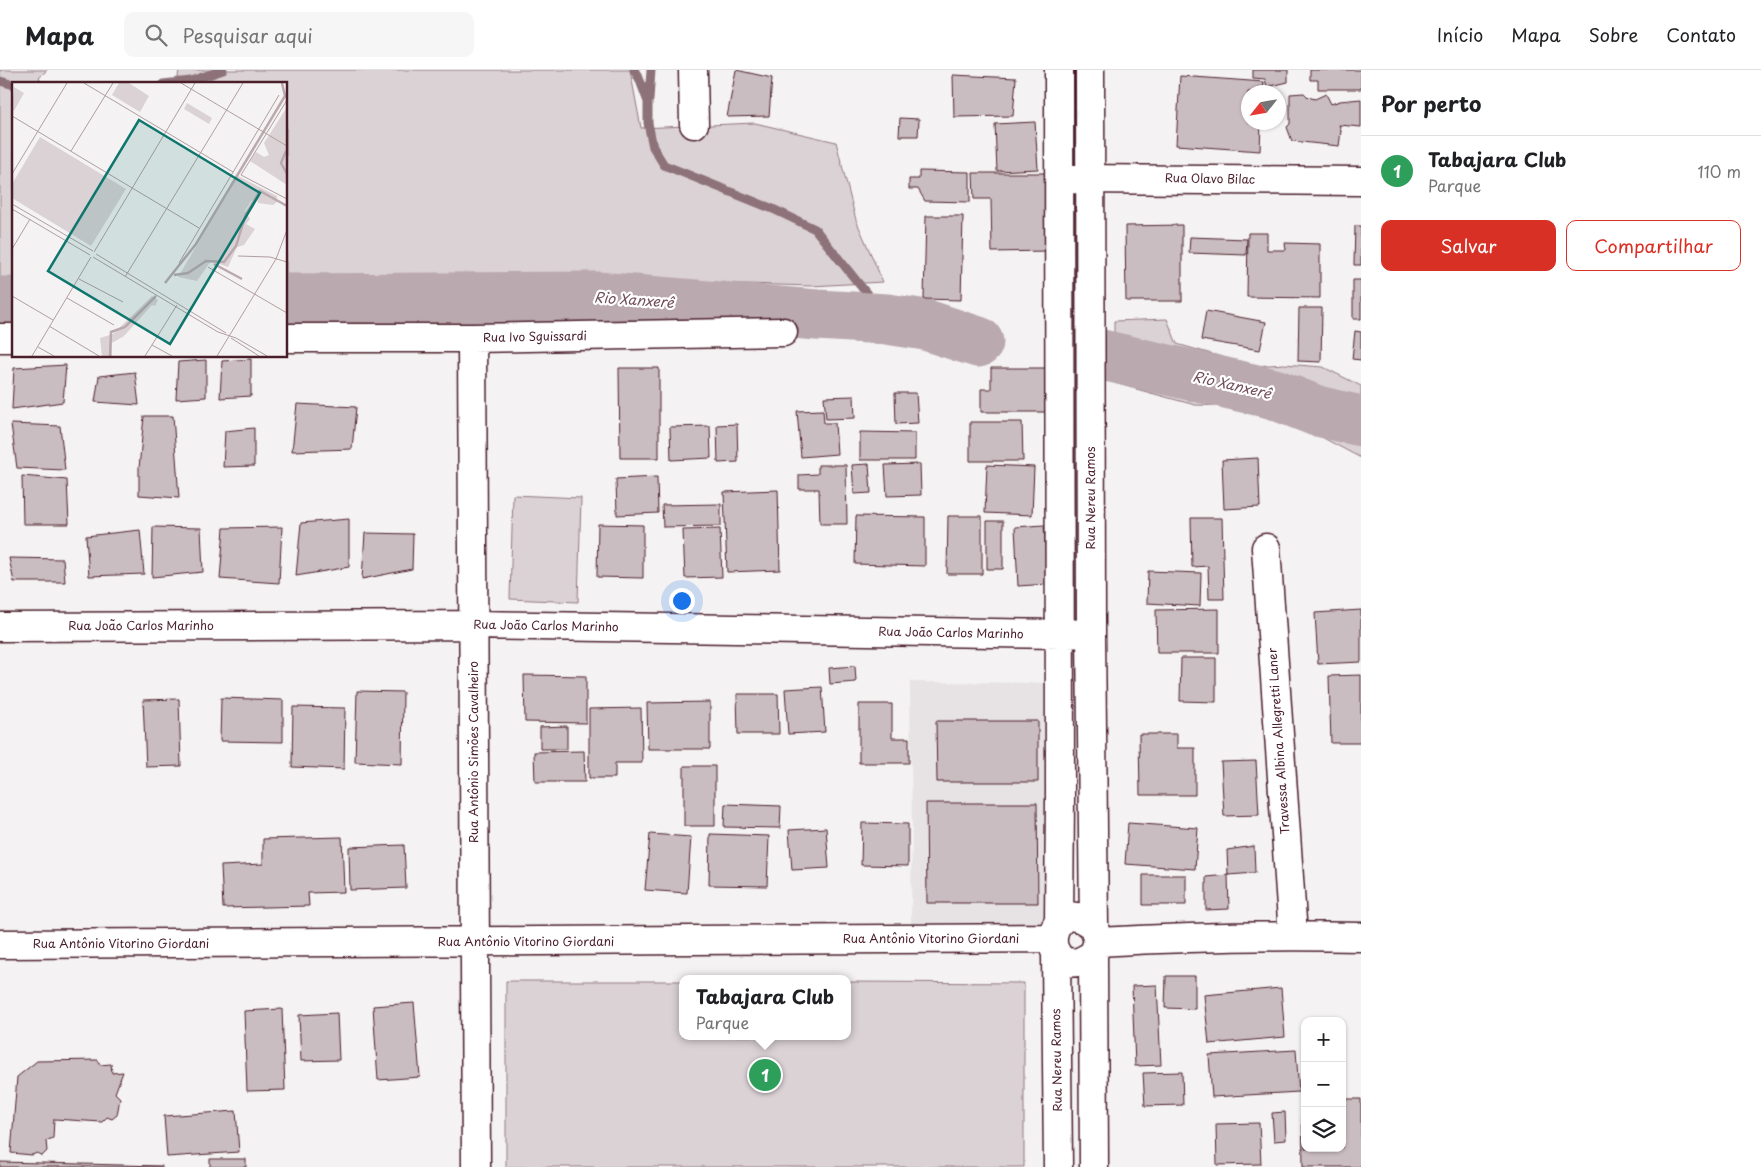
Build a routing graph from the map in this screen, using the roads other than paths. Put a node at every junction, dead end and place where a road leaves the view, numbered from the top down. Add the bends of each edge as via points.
1 (693, 70) edge
2 (1059, 70) edge
3 (1090, 70) edge
4 (694, 124) dead end
5 (1090, 179) junction
6 (1059, 180) junction
7 (1361, 181) edge
8 (783, 332) dead end
9 (288, 338) edge
10 (472, 338) junction
11 (1091, 403) junction
12 (1059, 405) junction
13 (1060, 520) junction
14 (1092, 521) junction
15 (1266, 548) dead end
16 (474, 624) junction
17 (0, 627) edge
18 (1060, 634) junction
19 (1092, 634) junction
20 (1060, 798) junction
21 (1094, 799) junction
22 (1293, 935) junction
23 (1361, 936) edge
24 (1055, 938) junction
25 (1095, 941) junction
26 (474, 942) junction
27 (0, 944) edge
28 (1058, 1120) junction
29 (1094, 1123) junction
30 (476, 1167) edge
31 (1058, 1167) edge
32 (1094, 1167) edge

1 - 4 street
2 - 6 street, Rua Nereu Ramos
3 - 5 street, Rua Nereu Ramos
5 - 6 street, Rua Olavo Bilac
5 - 7 street, Rua Olavo Bilac
5 - 11 street, Rua Nereu Ramos
6 - 12 street, Rua Nereu Ramos
8 - 10 street, Rua Ivo Sguissardi
9 - 10 street, Rua Ivo Sguissardi
10 - 16 street, Rua Antônio Simões Cavalheiro
11 - 12 street
11 - 14 street, Rua Nereu Ramos
12 - 13 street, Rua Nereu Ramos
13 - 14 street
13 - 18 street, Rua Nereu Ramos
14 - 19 street, Rua Nereu Ramos
15 - 22 street, Travessa Albina Allegretti Laner
16 - 17 street, Rua João Carlos Marinho
16 - 18 street, Rua João Carlos Marinho
16 - 26 street, Rua Antônio Simões Cavalheiro
18 - 19 street, Rua João Carlos Marinho
18 - 20 street, Rua Nereu Ramos
19 - 21 street, Rua Nereu Ramos
20 - 21 street
20 - 24 street, Rua Nereu Ramos
21 - 25 street, Rua Nereu Ramos
22 - 23 street
22 - 25 street
24 - 25 street via 1064,918 1079,916
24 - 25 street via 1058,957 1072,962 1079,962
24 - 26 street, Rua Antônio Vitorino Giordani
24 - 28 street, Rua Nereu Ramos
25 - 29 street, Rua Nereu Ramos
26 - 27 street, Rua Antônio Vitorino Giordani
26 - 30 street, Rua Antônio Simões Cavalheiro
28 - 29 street
28 - 31 street, Rua Nereu Ramos
29 - 32 street, Rua Nereu Ramos

